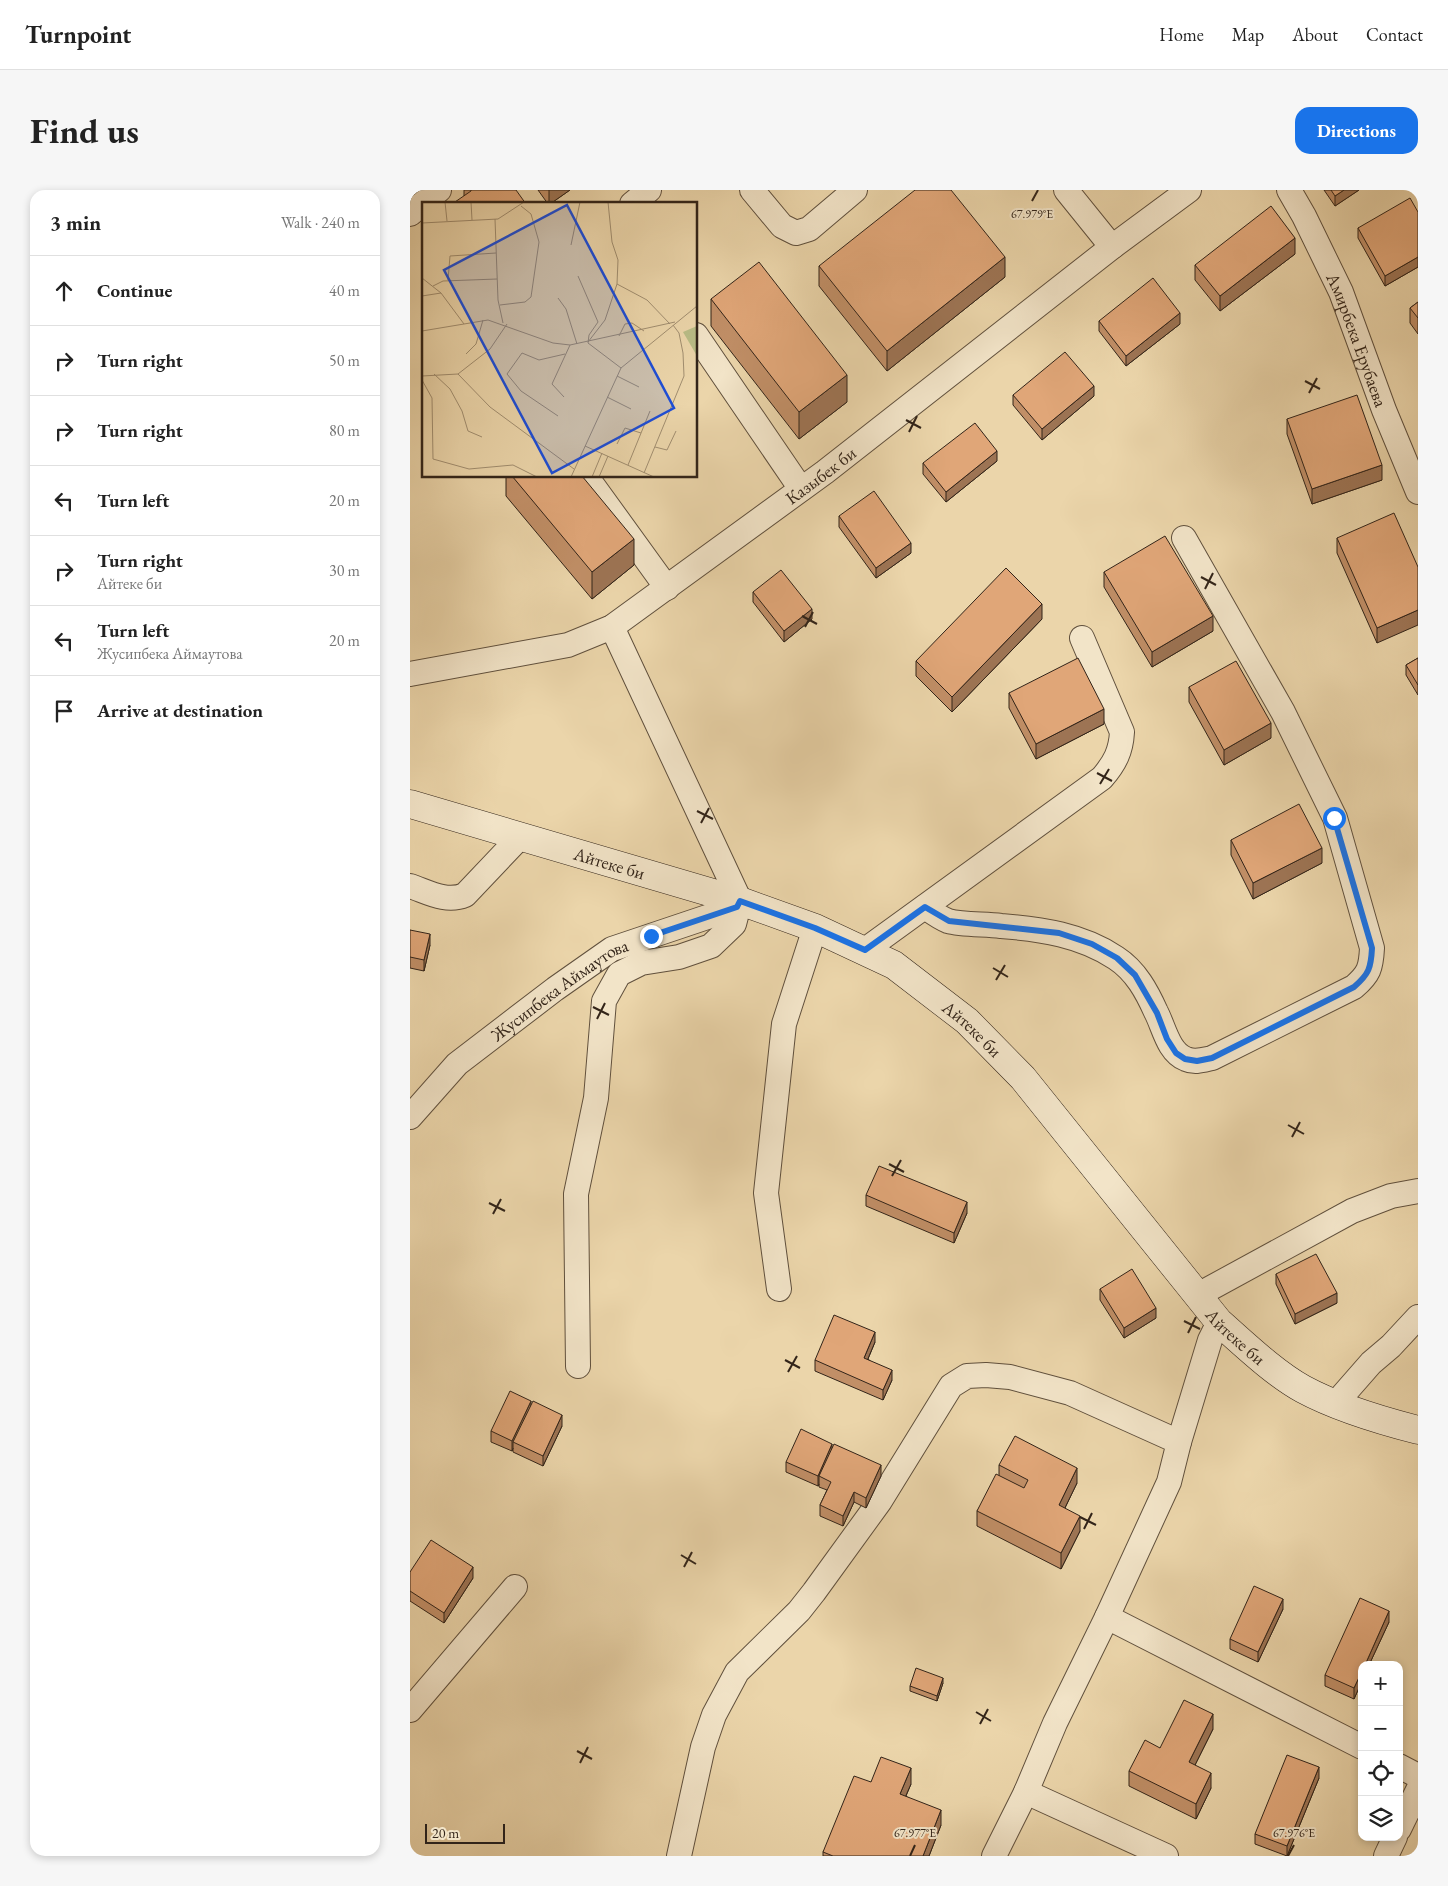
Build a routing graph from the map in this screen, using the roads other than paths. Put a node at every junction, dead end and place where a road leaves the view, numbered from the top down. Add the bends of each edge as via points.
1 (439, 190) edge
2 (649, 190) edge
3 (752, 190) edge
4 (856, 190) edge
5 (1066, 190) edge
6 (1189, 190) edge
7 (1289, 190) edge
8 (424, 202) edge
9 (634, 202) edge
10 (422, 204) edge
11 (410, 214) edge
12 (1112, 247) junction
13 (698, 338) edge
14 (587, 478) edge
15 (801, 489) junction
16 (1418, 492) edge
17 (1184, 538) dead end
18 (667, 588) junction
19 (612, 627) junction
20 (1082, 638) dead end
21 (410, 674) edge
22 (410, 804) edge
23 (520, 837) junction
24 (410, 886) edge
25 (739, 904) junction
26 (925, 907) junction
27 (815, 928) junction
28 (865, 950) junction
29 (410, 1117) edge
30 (1418, 1191) edge
31 (780, 1289) dead end
32 (1198, 1295) junction
33 (1418, 1317) edge
34 (1219, 1322) junction
35 (578, 1366) dead end
36 (1336, 1403) junction
37 (1418, 1430) edge
38 (1179, 1442) junction
39 (514, 1586) dead end
40 (1107, 1617) junction
41 (410, 1710) edge
42 (1358, 1745) edge
43 (1403, 1768) edge
44 (1418, 1776) edge
45 (1418, 1790) edge
46 (1026, 1792) junction
47 (1403, 1821) edge
48 (1393, 1841) edge
49 (679, 1856) edge
50 (994, 1856) edge
51 (1166, 1856) edge
52 (1386, 1856) edge

1 - 8 street
2 - 9 street
3 - 4 street via 782,226 796,233 809,229
5 - 12 street
6 - 12 street, Казыбек би
7 - 16 street, Амирбека Ерубаева via 1341,292
10 - 11 street
12 - 15 street, Казыбек би
13 - 15 street
14 - 18 street
15 - 18 street, Казыбек би
17 - 26 street via 1283,712 1334,818 1372,948 1366,977 1354,987 1212,1058 1197,1061 1176,1053 1140,982 1117,958 1092,944 1059,933 949,921
18 - 19 street, Казыбек би
19 - 21 street, Казыбек би via 568,645
19 - 25 street
20 - 26 street via 1122,732 1115,763 1102,778
22 - 23 street, Айтеке би
23 - 24 street via 465,894 455,899
23 - 25 street, Айтеке би
25 - 27 street, Айтеке би
25 - 29 street, Жусипбека Аймаутова via 612,949 457,1064
25 - 35 street via 734,924 710,946 679,957 641,963 619,974 604,1001 596,1098 576,1194
26 - 28 street
27 - 28 street, Айтеке би
27 - 31 street via 784,1024 766,1193
28 - 32 street, Айтеке би via 894,964 967,1021 1023,1078
30 - 32 street via 1391,1196 1352,1211
32 - 34 street, Айтеке би
33 - 36 street
34 - 36 street, Айтеке би via 1302,1388
34 - 38 street via 1210,1340
36 - 37 street, Айтеке би
38 - 40 street via 1169,1482
38 - 49 street via 1070,1393 1010,1377 967,1376 951,1386 880,1501 814,1592 799,1611 736,1672 714,1715 703,1747
39 - 41 street
40 - 42 street
40 - 46 street via 1055,1723
43 - 44 street
45 - 47 street
46 - 50 street
46 - 51 street
48 - 52 street

